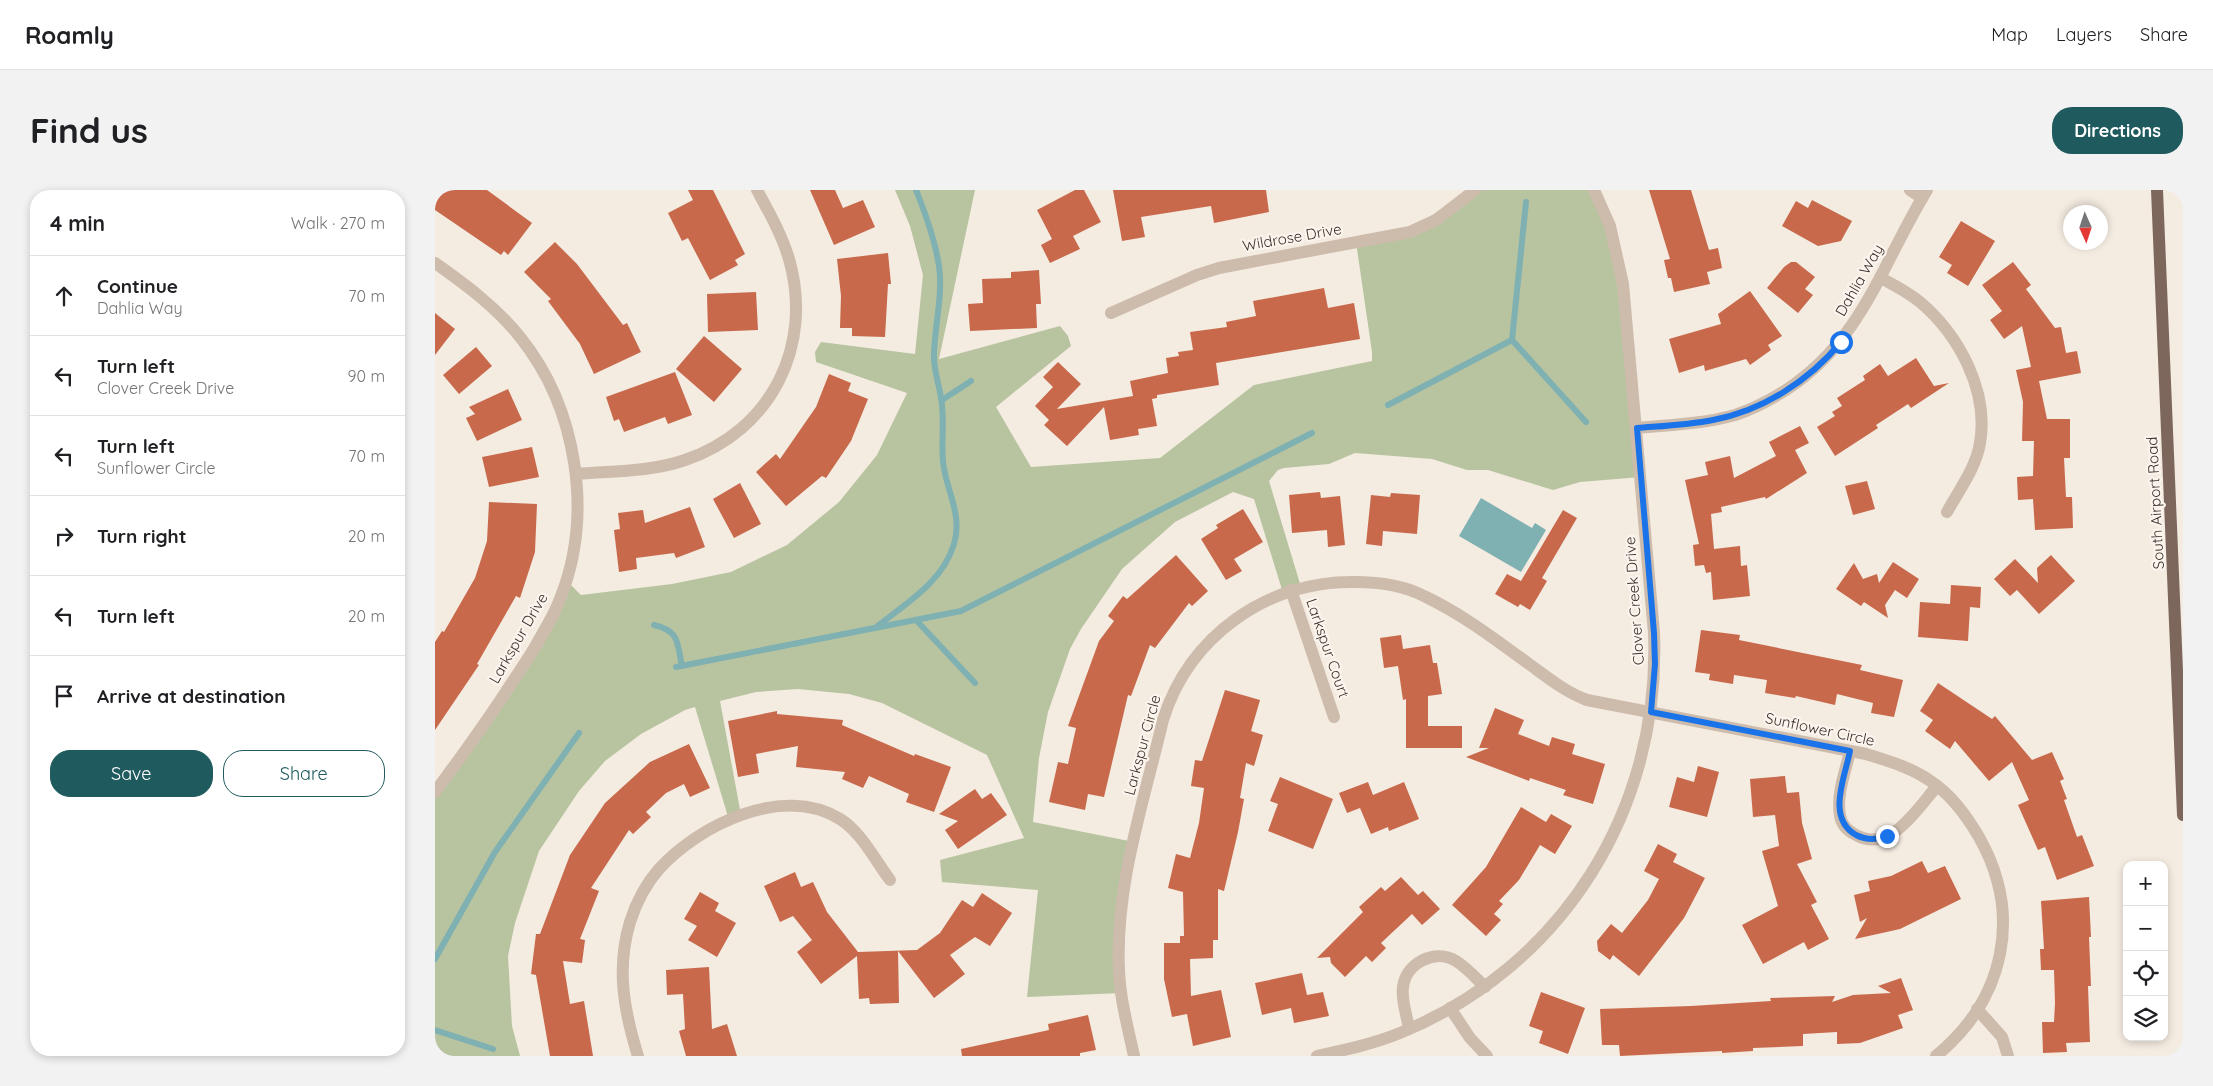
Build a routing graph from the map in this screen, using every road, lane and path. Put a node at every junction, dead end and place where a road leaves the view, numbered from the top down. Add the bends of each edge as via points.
1 (757, 190) edge
2 (1475, 190) edge
3 (1594, 190) edge
4 (1910, 190) edge
5 (2157, 190) edge
6 (1925, 194) edge
7 (435, 263) edge
8 (1881, 278) junction
9 (1111, 313) dead end
10 (1637, 428) junction
11 (576, 474) junction
12 (1947, 512) dead end
13 (2179, 582) edge
14 (1291, 590) junction
15 (1651, 712) junction
16 (1334, 717) dead end
17 (1850, 751) junction
18 (1937, 786) junction
19 (435, 792) edge
20 (2183, 815) edge
21 (890, 880) dead end
22 (1485, 987) junction
23 (1450, 1008) junction
24 (1977, 1009) junction
25 (1409, 1029) junction
26 (638, 1056) edge
27 (1135, 1056) edge
28 (1317, 1056) edge
29 (1487, 1056) edge
30 (1936, 1056) edge
31 (2008, 1056) edge

1 - 11 street via 785,248 795,289 792,346 785,371 766,404 723,441 703,453 660,466
2 - 9 street, Wildrose Drive via 1436,220 1410,232 1219,268
3 - 10 street, Clover Creek Drive via 1610,226 1620,266
4 - 6 street
5 - 13 main road, South Airport Road
6 - 8 street, Dahlia Way
7 - 11 street, Larkspur Drive via 487,302 533,355 560,408
8 - 10 street, Dahlia Way via 1836,348 1807,375 1776,396 1728,417
8 - 12 street via 1915,298 1941,324 1976,385 1981,412 1980,443 1973,465
10 - 15 street, Clover Creek Drive via 1654,633
11 - 19 street, Larkspur Drive via 575,536 567,580 557,607 524,664
13 - 20 main road, South Airport Road
14 - 15 street, Larkspur Circle via 1342,582 1375,583 1409,590 1434,600 1471,622 1573,694 1591,701
14 - 16 street, Larkspur Court
14 - 27 street, Larkspur Circle via 1255,605 1230,623 1187,669 1167,708 1128,868 1120,915 1120,988
15 - 17 street, Sunflower Circle
15 - 22 street, Clover Creek Drive via 1630,797 1601,859 1549,928 1519,960
17 - 18 street, Sunflower Circle via 1908,768
17 - 18 street via 1839,815 1847,828 1861,837 1876,839 1893,833
18 - 24 street, Sunflower Circle via 1955,803 1975,830 1989,857 2001,895 2001,956 1993,980
21 - 26 street via 849,826 831,814 811,808 779,807 751,812 699,836 651,879 630,923 623,958 622,994
22 - 23 street, Clover Creek Drive
22 - 25 street via 1451,958 1431,956 1422,960 1409,971 1403,985
23 - 25 street, Clover Creek Drive
23 - 29 street
24 - 30 street, Sunflower Circle
24 - 31 street via 2002,1037
25 - 28 street, Clover Creek Drive via 1365,1045

